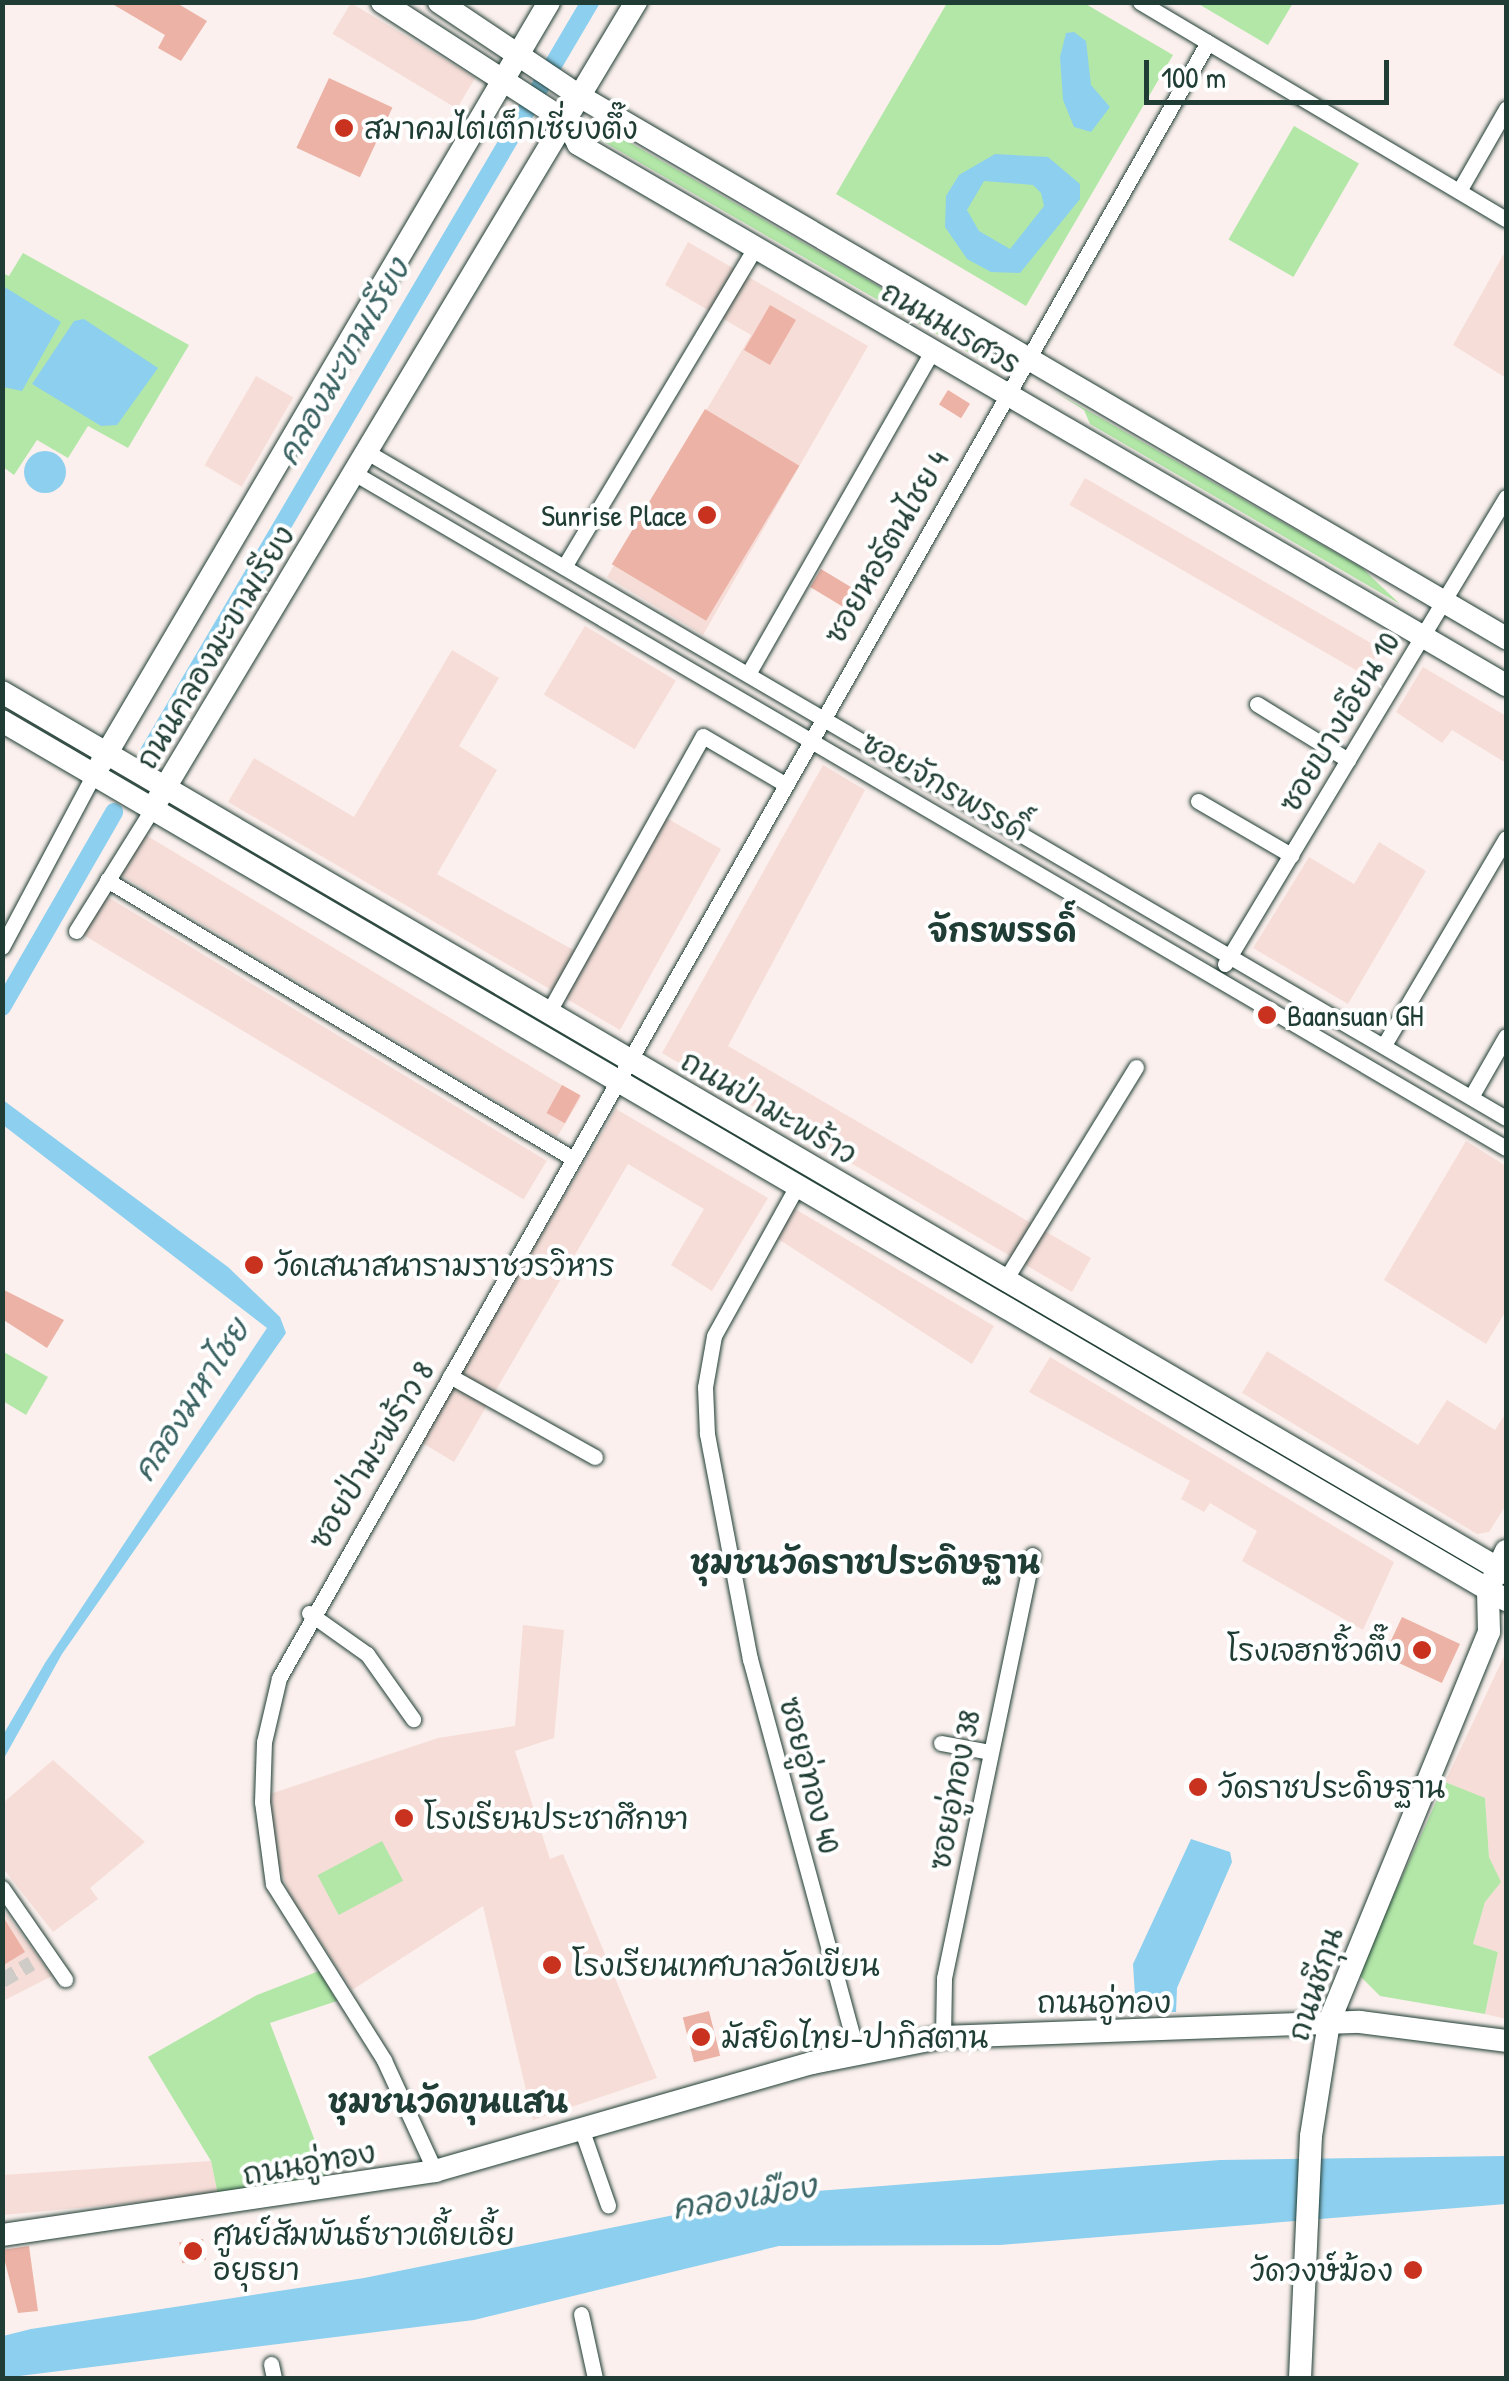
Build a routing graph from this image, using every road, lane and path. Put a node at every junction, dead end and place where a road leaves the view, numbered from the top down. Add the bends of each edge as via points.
1 (382, 2) edge
2 (439, 2) edge
3 (548, 2) edge
4 (636, 2) edge
5 (1140, 2) edge
6 (1208, 42) junction
7 (524, 62) junction
8 (509, 87) junction
9 (574, 92) junction
10 (1506, 109) edge
11 (560, 117) junction
12 (1459, 190) junction
13 (1506, 219) edge
14 (755, 248) junction
15 (932, 351) junction
16 (1028, 356) junction
17 (1006, 394) junction
18 (367, 452) junction
19 (354, 473) junction
20 (1506, 497) edge
21 (473, 513) junction
22 (460, 535) junction
23 (564, 567) junction
24 (1444, 601) junction
25 (626, 603) junction
26 (613, 624) junction
27 (1423, 637) junction
28 (1506, 638) edge
29 (748, 674) junction
30 (1506, 685) edge
31 (2, 692) edge
32 (1257, 704) dead end
33 (820, 716) junction
34 (4, 723) edge
35 (808, 738) junction
36 (106, 753) junction
37 (1348, 760) junction
38 (94, 774) junction
39 (783, 783) junction
40 (954, 795) junction
41 (158, 798) junction
42 (1198, 800) dead end
43 (941, 816) junction
44 (1506, 838) edge
45 (1291, 855) junction
46 (107, 880) junction
47 (76, 931) dead end
48 (2, 947) edge
49 (1230, 956) junction
50 (1218, 976) junction
51 (548, 1013) junction
52 (1506, 1036) edge
53 (1384, 1045) junction
54 (1136, 1067) dead end
55 (625, 1072) junction
56 (1470, 1097) junction
57 (1506, 1118) edge
58 (1505, 1145) edge
59 (572, 1158) junction
60 (797, 1186) junction
61 (1006, 1280) junction
62 (450, 1376) junction
63 (594, 1458) dead end
64 (1032, 1555) dead end
65 (1504, 1564) edge
66 (1497, 1595) edge
67 (310, 1613) junction
68 (1506, 1615) edge
69 (1489, 1632) junction
70 (413, 1719) dead end
71 (941, 1743) dead end
72 (990, 1752) junction
73 (2, 1888) edge
74 (48, 1954) junction
75 (32, 1963) tunnel mouth
76 (64, 1979) dead end
77 (1329, 2022) junction
78 (943, 2038) junction
79 (1506, 2041) edge
80 (857, 2052) junction
81 (581, 2128) junction
82 (435, 2171) junction
83 (608, 2205) dead end
84 (2, 2235) edge
85 (582, 2314) dead end
86 (595, 2378) edge
87 (1300, 2378) edge

1 - 8 street, ถนนนเรศวร via 490,66
2 - 7 street, ถนนนเรศวร via 505,41
3 - 7 street, ถนนคลองมะขามเรียง
4 - 9 street, ถนนคลองมะขามเรียง
5 - 6 street
6 - 12 street
6 - 16 street, ซอยหอรัตนไชย 4
7 - 8 street, ถนนคลองมะขามเรียง
7 - 9 street, ถนนนเรศวร
8 - 11 street, ถนนนเรศวร
8 - 36 street, ถนนคลองมะขามเรียง
9 - 11 street, ถนนคลองมะขามเรียง
9 - 16 street, ถนนนเรศวร
10 - 12 street
11 - 14 street, ถนนนเรศวร via 578,144
11 - 18 street, ถนนคลองมะขามเรียง
12 - 13 street
14 - 15 street, ถนนนเรศวร
14 - 23 street
15 - 17 street, ถนนนเรศวร
15 - 29 street
16 - 17 street, ซอยหอรัตนไชย 4
16 - 24 street, ถนนนเรศวร
17 - 27 street, ถนนนเรศวร
17 - 33 street, ซอยหอรัตนไชย 4
18 - 19 street, ถนนคลองมะขามเรียง
18 - 21 street, ซอยจักรพรรดิ์
19 - 22 street, ซอยจักรพรรดิ์
19 - 41 street, ถนนคลองมะขามเรียง
20 - 24 street, ซอยบางเอียน 10
21 - 22 street
21 - 23 street, ซอยจักรพรรดิ์
22 - 26 street, ซอยจักรพรรดิ์
23 - 25 street, ซอยจักรพรรดิ์
24 - 27 street, ซอยบางเอียน 10
24 - 28 street, ถนนนเรศวร
25 - 26 street
25 - 29 street, ซอยจักรพรรดิ์
26 - 35 street, ซอยจักรพรรดิ์
27 - 30 street, ถนนนเรศวร
27 - 37 street, ซอยบางเอียน 10
29 - 33 street, ซอยจักรพรรดิ์
31 - 36 street, ถนนป่ามะพร้าว
32 - 37 street
33 - 35 street, ซอยหอรัตนไชย 4
33 - 40 street, ซอยจักรพรรดิ์
34 - 38 street, ถนนป่ามะพร้าว
35 - 39 street, ซอยหอรัตนไชย 4
35 - 43 street, ซอยจักรพรรดิ์
36 - 38 street, ถนนคลองมะขามเรียง
36 - 41 street, ถนนป่ามะพร้าว
37 - 45 street, ซอยบางเอียน 10
38 - 41 street, ถนนป่ามะพร้าว
38 - 48 street
39 - 51 street via 703,736
39 - 55 street, ซอยหอรัตนไชย 4
40 - 43 street
40 - 49 street, ซอยจักรพรรดิ์
41 - 46 street
41 - 51 street, ถนนป่ามะพร้าว
41 - 55 street, ถนนป่ามะพร้าว
42 - 45 street
43 - 50 street, ซอยจักรพรรดิ์
44 - 53 street
45 - 49 street, ซอยบางเอียน 10
46 - 47 street
46 - 59 street
49 - 50 street, ซอยบางเอียน 10
49 - 53 street, ซอยจักรพรรดิ์
50 - 58 street, ซอยจักรพรรดิ์
51 - 55 street, ถนนป่ามะพร้าว
52 - 56 street
53 - 56 street, ซอยจักรพรรดิ์
54 - 61 street
55 - 59 street, ซอยป่ามะพร้าว 8
55 - 60 street, ถนนป่ามะพร้าว
55 - 61 street, ถนนป่ามะพร้าว
56 - 57 street, ซอยจักรพรรดิ์
59 - 62 street, ซอยป่ามะพร้าว 8
60 - 66 street, ถนนป่ามะพร้าว
60 - 80 street, ซอยอู่ทอง 40 via 714,1336 704,1388 716,1511
61 - 65 street, ถนนป่ามะพร้าว
62 - 63 street
62 - 67 street, ซอยป่ามะพร้าว 8
64 - 72 street, ซอยอู่ทอง 38
65 - 66 street, ถนนชีกุน
66 - 69 street, ถนนชีกุน
67 - 70 street via 378,1666
67 - 82 street, ซอยป่ามะพร้าว 8 via 279,1678 264,1742 264,1840 273,1884 384,2060
68 - 69 street, ถนนชีกุน
69 - 77 street, ถนนชีกุน
71 - 72 street
72 - 78 street, ซอยอู่ทอง 38 via 944,1978
73 - 74 street
74 - 75 street
74 - 76 street
77 - 78 street, ถนนอู่ทอง
77 - 79 street, ถนนอู่ทอง
77 - 87 street, ถนนชีกุน via 1312,2136
78 - 80 street, ถนนอู่ทอง
80 - 81 street, ถนนอู่ทอง
81 - 82 street, ถนนอู่ทอง
81 - 83 street
82 - 84 street, ถนนอู่ทอง via 310,2196
85 - 86 street

